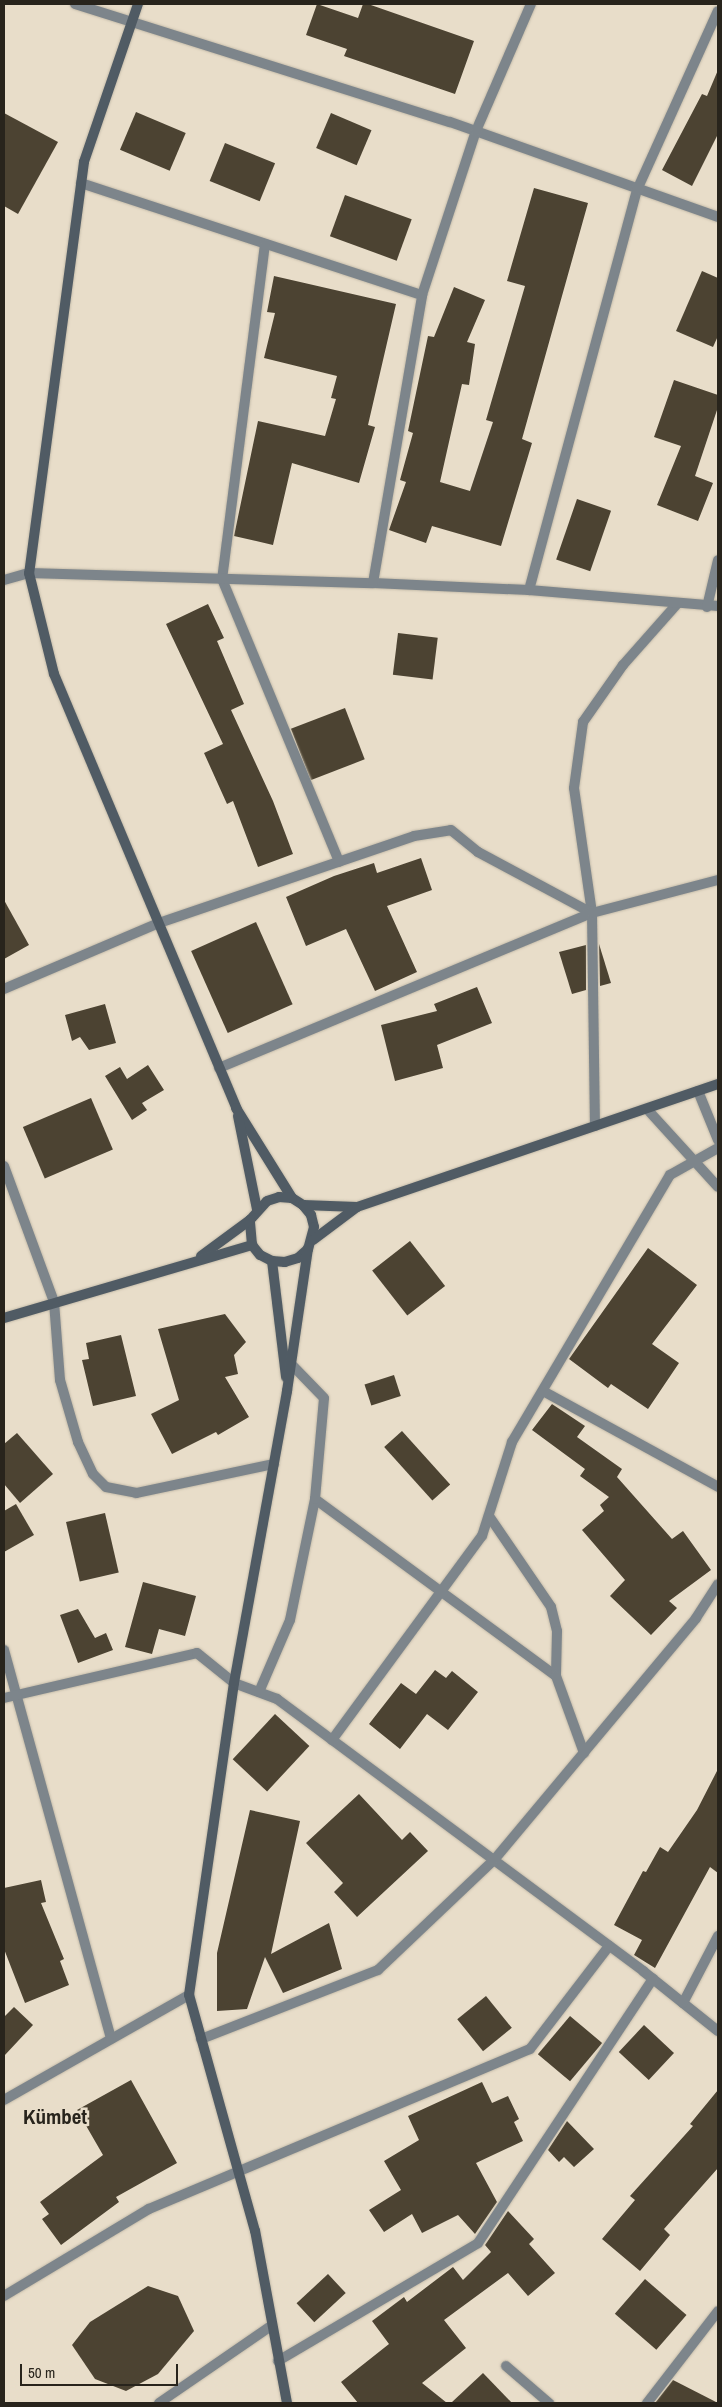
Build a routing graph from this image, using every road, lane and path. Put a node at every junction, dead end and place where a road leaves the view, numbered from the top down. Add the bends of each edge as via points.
1 (76, 4) edge
2 (138, 4) edge
3 (531, 4) edge
4 (718, 11) edge
5 (131, 23) junction
6 (476, 132) junction
7 (81, 184) junction
8 (637, 190) junction
9 (718, 217) edge
10 (266, 244) junction
11 (422, 295) junction
12 (718, 560) edge
13 (29, 573) junction
14 (222, 579) junction
15 (4, 580) edge
16 (373, 583) junction
17 (529, 590) junction
18 (677, 604) junction
19 (718, 606) edge
20 (707, 607) junction
21 (339, 862) junction
22 (718, 880) edge
23 (592, 913) junction
24 (159, 923) junction
25 (4, 989) edge
26 (219, 1068) junction
27 (718, 1084) edge
28 (698, 1091) junction
29 (236, 1108) junction
30 (647, 1108) junction
31 (595, 1126) junction
32 (718, 1140) edge
33 (718, 1148) edge
34 (693, 1161) junction
35 (4, 1166) edge
36 (718, 1187) edge
37 (292, 1198) junction
38 (303, 1205) junction
39 (357, 1207) junction
40 (257, 1209) junction
41 (250, 1220) junction
42 (310, 1244) junction
43 (252, 1245) junction
44 (196, 1259) junction
45 (272, 1261) junction
46 (54, 1302) junction
47 (4, 1318) edge
48 (291, 1364) junction
49 (288, 1391) junction
50 (543, 1391) junction
51 (274, 1464) junction
52 (718, 1486) edge
53 (315, 1499) junction
54 (489, 1516) junction
55 (718, 1584) edge
56 (442, 1591) junction
57 (4, 1650) edge
58 (556, 1676) junction
59 (234, 1683) junction
60 (259, 1692) junction
61 (17, 1694) junction
62 (4, 1698) edge
63 (332, 1740) junction
64 (584, 1753) junction
65 (494, 1860) junction
66 (718, 1936) edge
67 (609, 1946) junction
68 (653, 1979) junction
69 (189, 1995) junction
70 (683, 2003) junction
71 (718, 2031) edge
72 (112, 2039) junction
73 (201, 2039) junction
74 (4, 2100) edge
75 (238, 2171) junction
76 (4, 2296) edge
77 (718, 2311) edge
78 (271, 2326) junction
79 (278, 2362) junction
80 (506, 2366) dead end
81 (159, 2403) edge
82 (287, 2403) edge
83 (549, 2403) edge
84 (647, 2403) edge

1 - 5 street
2 - 5 street
3 - 6 street
4 - 8 street
5 - 6 street
5 - 7 street via 84,162
6 - 8 street
6 - 11 street
7 - 10 street
7 - 13 street
8 - 9 street via 695,206
8 - 17 street
10 - 11 street
10 - 14 street
11 - 16 street
12 - 20 street
13 - 14 street
13 - 15 street
13 - 24 street via 54,674
14 - 16 street
14 - 21 street
16 - 17 street
17 - 18 street
18 - 20 street
18 - 23 street via 622,665 583,722 574,788
19 - 20 street
21 - 23 street via 414,836 452,830 478,852
21 - 24 street
22 - 23 street
23 - 26 street
23 - 31 street
24 - 25 street
24 - 26 street
26 - 29 street
27 - 28 street
28 - 30 street
28 - 32 street
29 - 37 street
29 - 40 street
30 - 31 street
30 - 34 street
31 - 39 street
33 - 34 street
34 - 36 street
34 - 50 street via 670,1176
35 - 46 street
37 - 38 street
37 - 40 street via 279,1197
38 - 39 street
38 - 42 street via 314,1227
39 - 42 street
40 - 41 street
41 - 43 street
41 - 44 street
42 - 45 street via 298,1258
42 - 48 street
43 - 44 street
43 - 45 street via 260,1255
44 - 46 street
45 - 49 street
46 - 47 street
46 - 51 street via 60,1380 89,1466 106,1487 136,1493
48 - 49 street
48 - 53 street via 324,1398
49 - 51 street
50 - 52 street
50 - 54 street via 512,1442
51 - 59 street
53 - 56 street
53 - 60 street via 290,1620
54 - 56 street via 482,1536
54 - 58 street via 551,1607 558,1631
55 - 64 street via 696,1618
56 - 58 street
56 - 63 street
57 - 61 street
58 - 64 street
59 - 60 street
59 - 61 street via 197,1653
59 - 69 street
60 - 63 street via 277,1699
61 - 62 street
61 - 72 street
63 - 65 street
64 - 65 street
65 - 67 street
65 - 73 street via 378,1970
66 - 70 street
67 - 68 street
67 - 75 street via 530,2049
68 - 70 street
68 - 79 street via 478,2243
69 - 72 street
69 - 73 street
70 - 71 street
72 - 74 street
73 - 75 street
75 - 76 street via 150,2209
75 - 78 street via 255,2231
77 - 84 street
78 - 79 street
78 - 81 street
79 - 82 street
80 - 83 street

